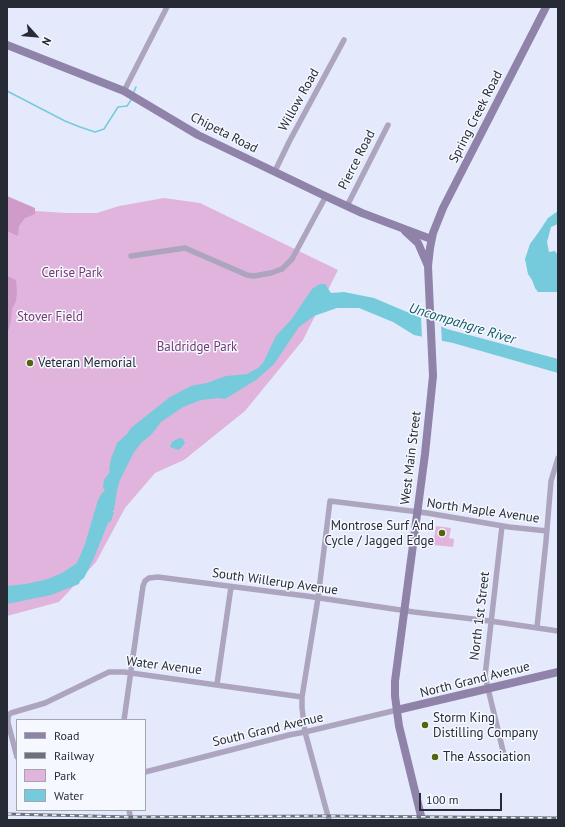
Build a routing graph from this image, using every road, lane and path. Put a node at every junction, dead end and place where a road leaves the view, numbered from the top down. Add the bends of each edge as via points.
1 (167, 7) edge
2 (546, 7) edge
3 (344, 40) dead end
4 (7, 45) edge
5 (124, 91) junction
6 (388, 125) dead end
7 (275, 171) junction
8 (326, 196) junction
9 (347, 206) junction
10 (393, 224) junction
11 (431, 239) junction
12 (131, 256) dead end
13 (428, 266) junction
14 (558, 458) edge
15 (417, 512) junction
16 (502, 526) junction
17 (547, 531) junction
18 (231, 587) junction
19 (318, 598) junction
20 (404, 611) junction
21 (490, 621) junction
22 (537, 627) junction
23 (558, 630) edge
24 (558, 672) edge
25 (131, 674) junction
26 (217, 684) junction
27 (487, 688) junction
28 (302, 697) junction
29 (397, 710) junction
30 (8, 716) edge
31 (124, 719) edge
32 (306, 732) junction
33 (16, 753) edge
34 (504, 755) dead end
35 (146, 772) edge
36 (329, 820) edge
37 (422, 820) edge

1 - 5 street
2 - 11 main road, Spring Creek Road via 443,208
3 - 7 street, Willow Road
4 - 5 main road, Chipeta Road
5 - 7 main road, Chipeta Road via 198,134
6 - 9 street, Pierce Road
7 - 8 main road, Chipeta Road
8 - 9 main road, Chipeta Road
8 - 12 street via 292,259 282,269 271,273 247,275 185,248
9 - 10 main road, Chipeta Road
10 - 11 main road, Chipeta Road
10 - 13 main road via 414,239
11 - 13 main road, West Main Street
13 - 15 main road, West Main Street via 433,376
14 - 17 street via 551,481
15 - 16 street, North Maple Avenue
15 - 19 street, North Maple Avenue via 330,501
15 - 20 main road, West Main Street
16 - 17 street, North Maple Avenue
16 - 21 street, North 1st Street
17 - 22 street
18 - 19 street, South Willerup Avenue
18 - 25 street, South Willerup Avenue via 158,577 144,581
18 - 26 street
19 - 20 street, South Willerup Avenue
19 - 28 street
20 - 21 street, South Willerup Avenue
20 - 29 main road, West Main Street via 395,681
21 - 22 street, South Willerup Avenue
21 - 27 street, North 1st Street via 484,676
22 - 23 street, South Willerup Avenue
24 - 27 main road, North Grand Avenue
25 - 26 street, Water Avenue
25 - 30 street, Water Avenue via 109,672 45,703
25 - 31 street
26 - 28 street, Water Avenue
27 - 29 main road, North Grand Avenue
27 - 34 street, North 1st Street
28 - 32 street
29 - 32 street, South Grand Avenue
29 - 37 main road, West Main Street via 403,746
30 - 33 street
32 - 35 street, South Grand Avenue
32 - 36 street

